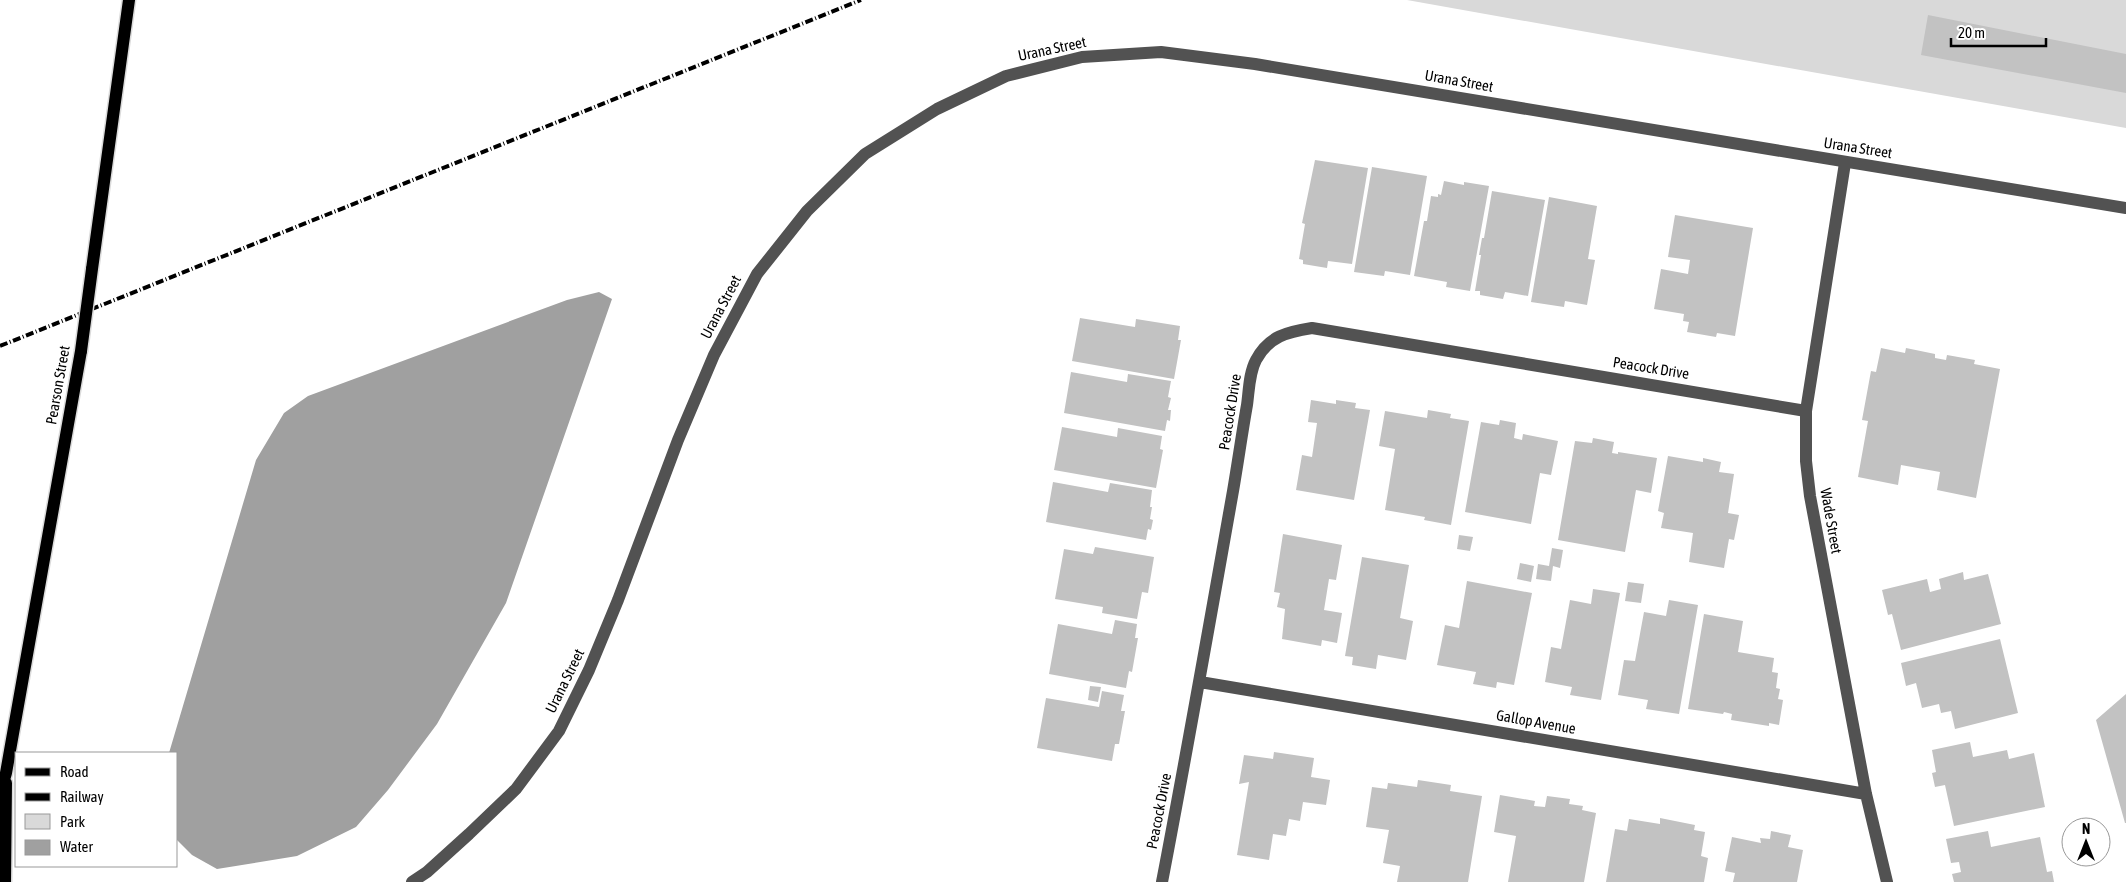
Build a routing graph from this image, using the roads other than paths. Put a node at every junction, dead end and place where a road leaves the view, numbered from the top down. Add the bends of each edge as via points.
1 (129, 0) edge
2 (1845, 163) junction
3 (2126, 208) edge
4 (1806, 411) junction
5 (1200, 682) junction
6 (6, 773) junction
7 (0, 793) edge
8 (1866, 794) junction
9 (5, 882) edge
10 (412, 882) edge
11 (1162, 882) edge
12 (1887, 882) edge

1 - 6 main road, Pearson Street, bridge via 81,351
2 - 3 street, Urana Street
2 - 4 street, Wade Street
2 - 10 street, Urana Street via 1255,64 1161,52 1082,57 1006,76 936,109 865,154 807,211 757,274 714,355 678,440 618,600 559,731 516,789 427,872
4 - 5 street, Peacock Drive via 1312,328 1276,338 1263,348 1252,371
4 - 8 street, Wade Street via 1810,496
5 - 8 street, Gallop Avenue
5 - 11 street, Peacock Drive
6 - 7 main road, Pearson Street
6 - 9 main road, Pearson Street
8 - 12 street, Wade Street

